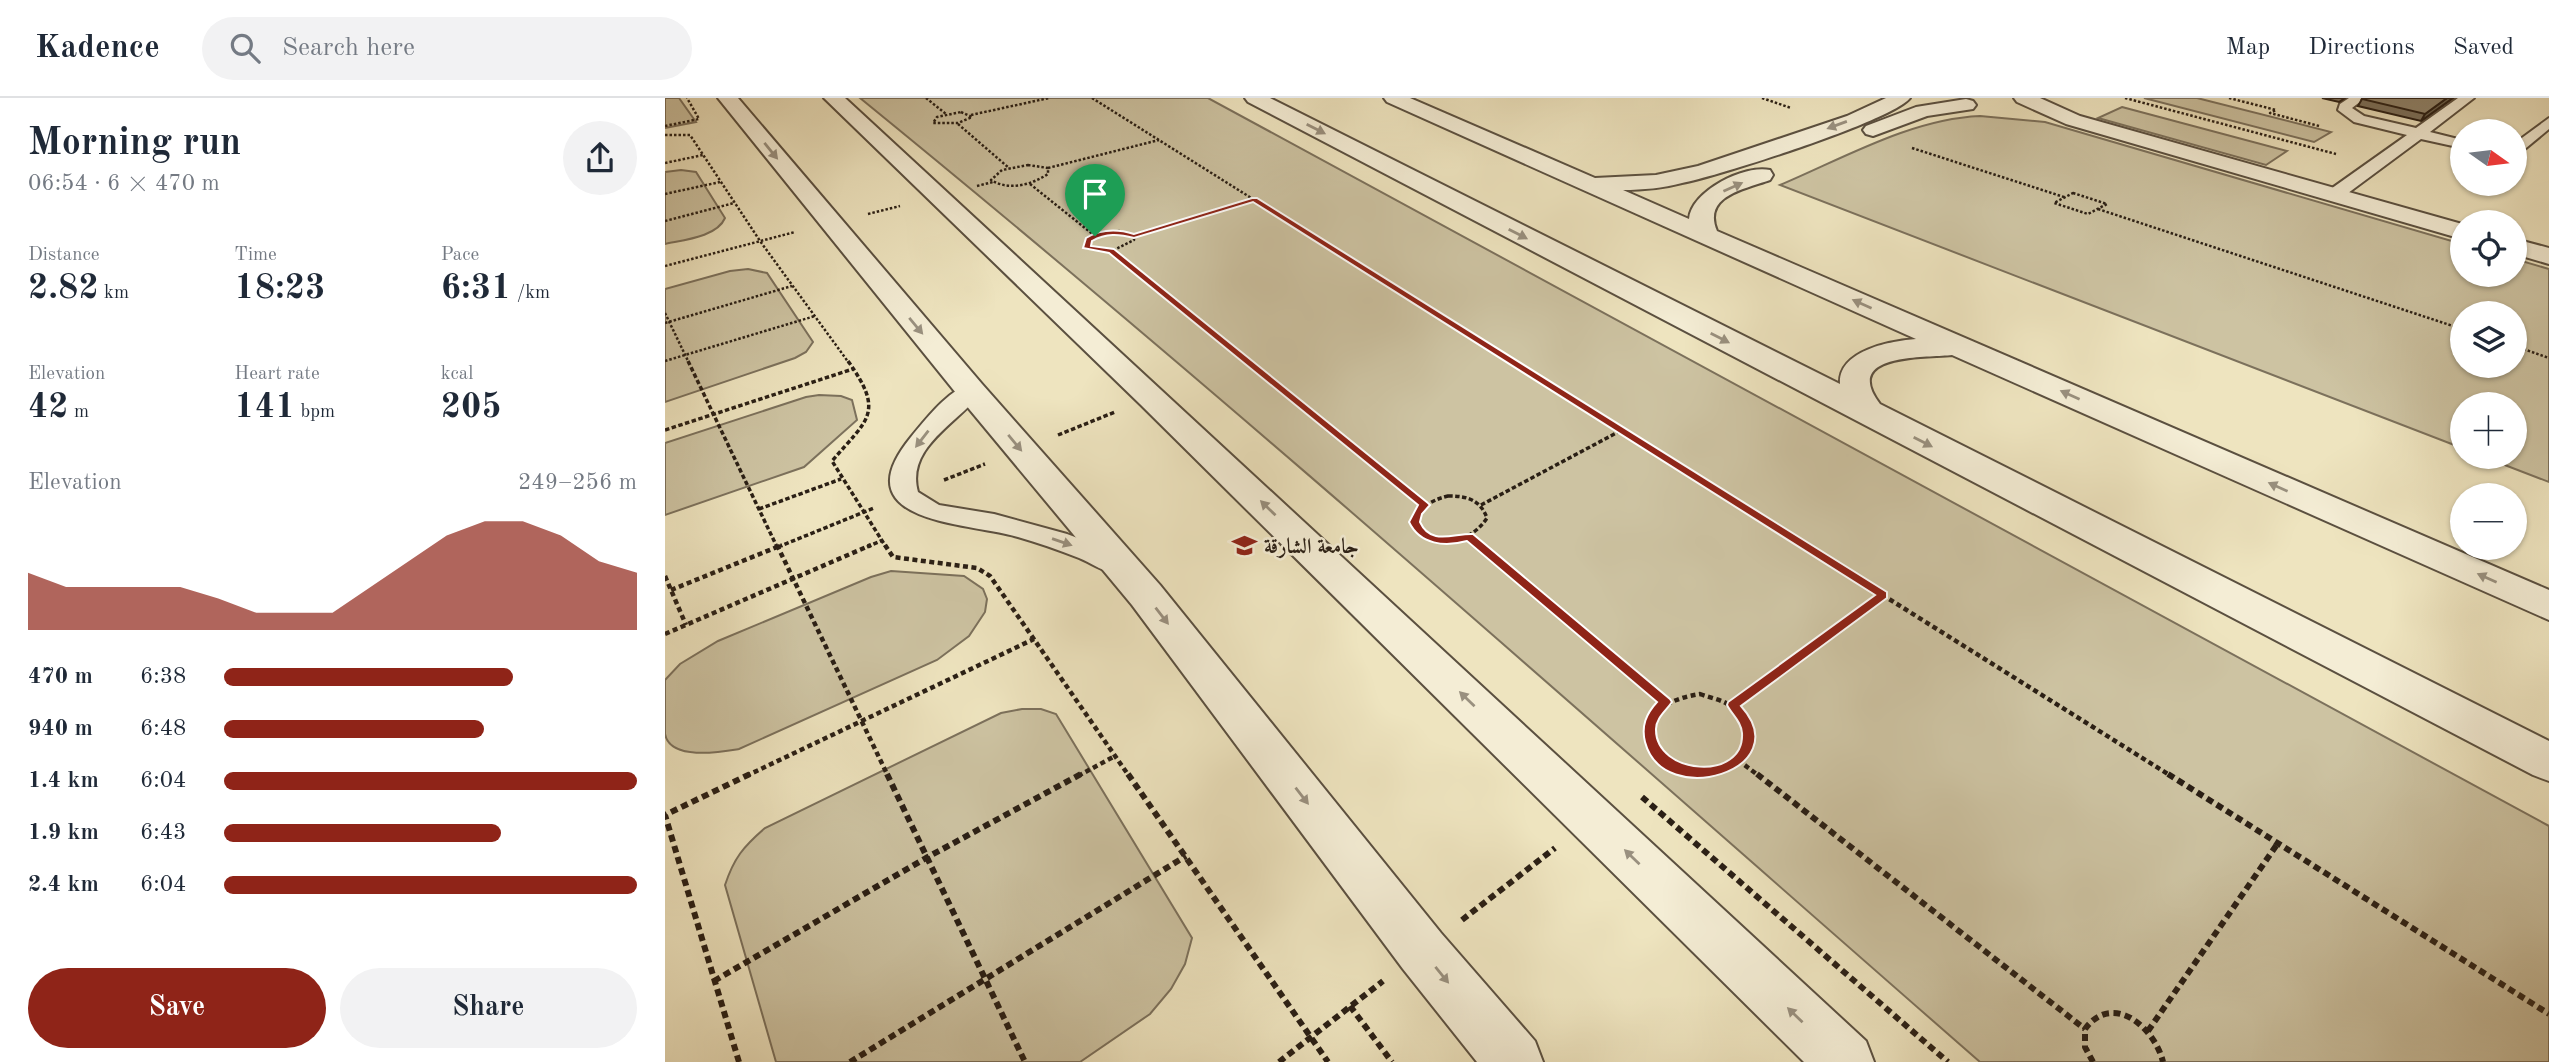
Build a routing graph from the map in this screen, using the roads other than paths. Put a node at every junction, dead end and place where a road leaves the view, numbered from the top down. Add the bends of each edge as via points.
1 (727, 98) edge
2 (834, 98) edge
3 (1255, 98) edge
4 (1394, 98) edge
5 (1900, 98) edge
6 (1927, 98) edge
7 (2358, 98) edge
8 (2467, 98) edge
9 (1994, 103) edge
10 (2549, 122) edge
11 (2418, 135) junction
12 (2527, 140) edge
13 (2450, 142) edge
14 (1767, 150) junction
15 (1797, 161) junction
16 (1582, 181) junction
17 (2335, 195) junction
18 (2450, 229) edge
19 (1707, 236) junction
20 (2527, 250) edge
21 (2549, 256) edge
22 (1968, 351) junction
23 (971, 391) junction
24 (1872, 416) junction
25 (1120, 565) junction
26 (2549, 606) edge
27 (2549, 762) edge
28 (1514, 1062) edge
29 (1845, 1062) edge

1 -> 23 street
29 -> 2 street
3 -> 24 street
4 - 16 street
5 -> 14 street
6 - 9 street
7 - 11 lane via 2345,107 2349,115
8 - 11 lane
9 - 15 street via 1911,115
9 - 17 street via 2073,120
10 - 12 lane
11 - 13 lane
11 - 17 lane
14 - 15 street
14 - 16 street via 1670,181
19 -> 15 street via 1701,221 1707,201
16 - 19 street
17 - 18 street
22 -> 19 street
20 - 21 street
22 - 24 street via 1909,347 1865,362 1857,372 1855,393
26 -> 22 street
23 -> 25 street
23 -> 25 lane via 915,449 903,470 907,495 918,506 936,512 1027,531
24 -> 27 street
25 -> 28 street

